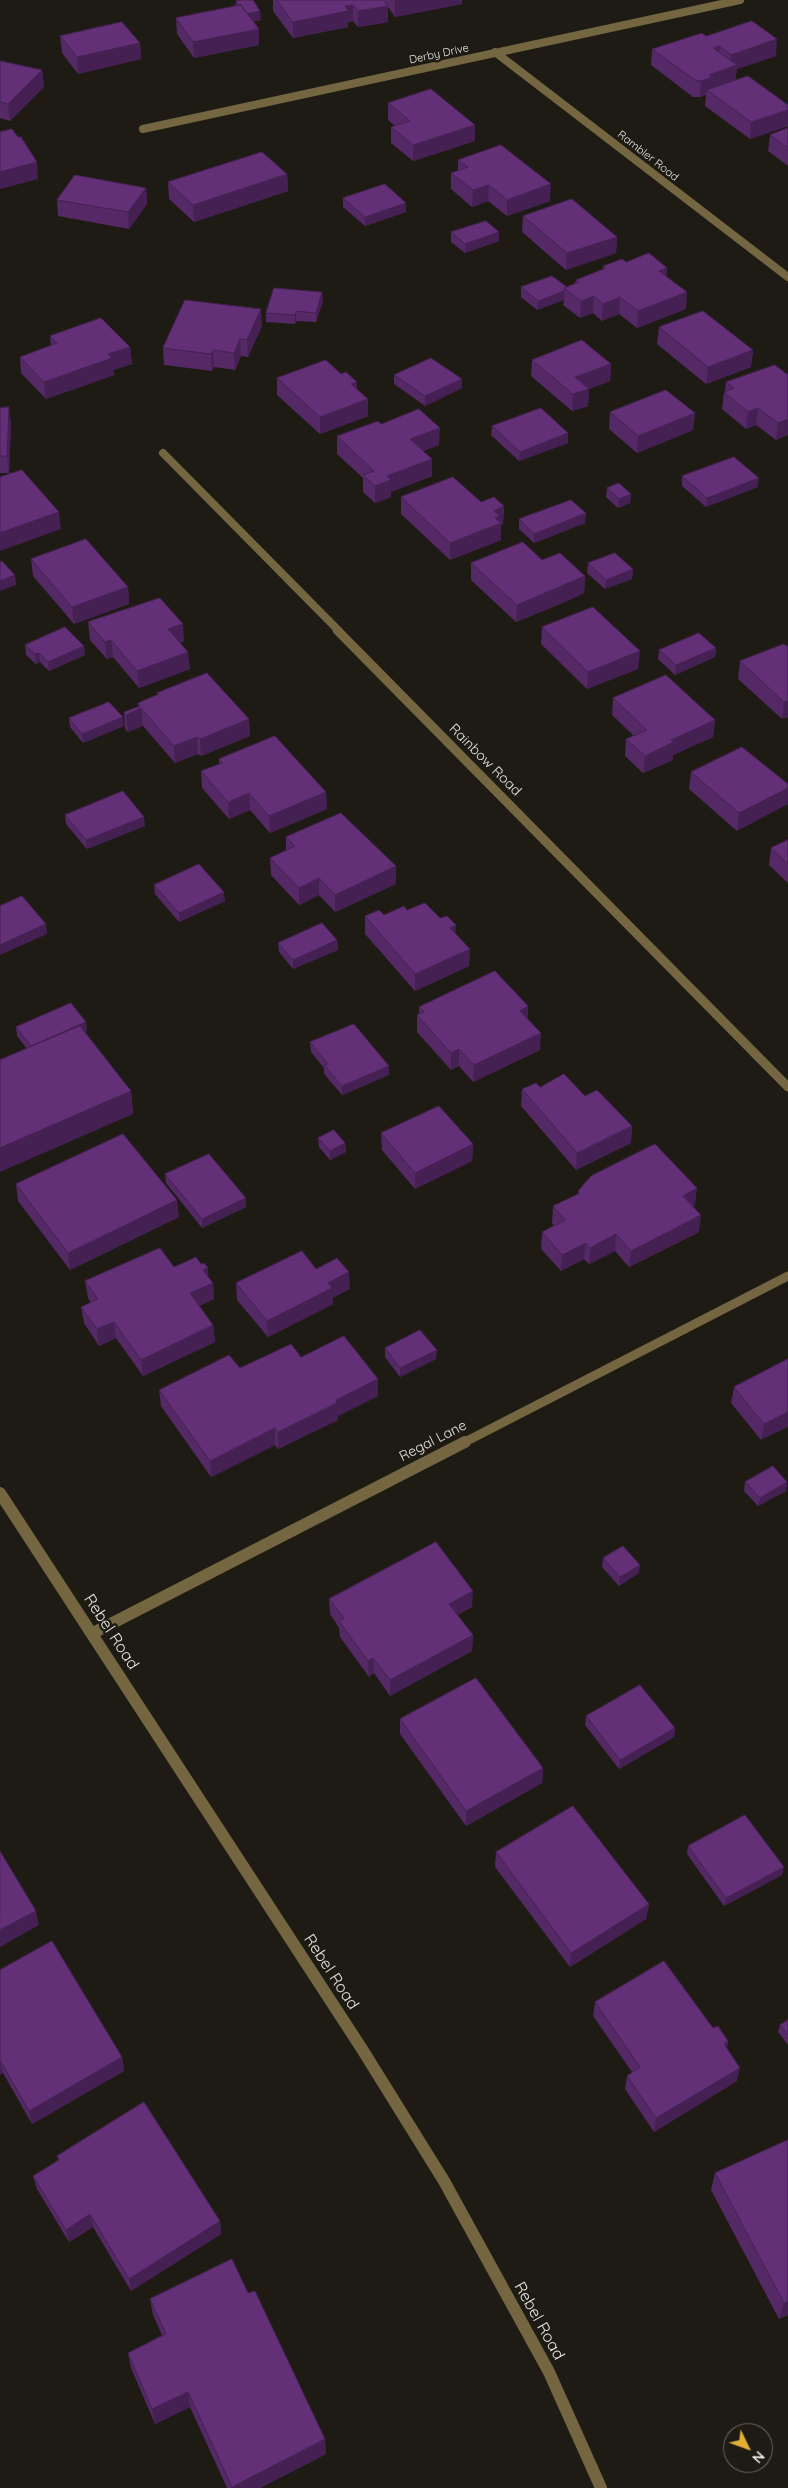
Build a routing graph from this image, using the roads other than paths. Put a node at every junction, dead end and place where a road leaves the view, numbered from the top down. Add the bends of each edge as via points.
1 (740, 0) edge
2 (495, 52) junction
3 (143, 129) dead end
4 (788, 277) edge
5 (163, 453) dead end
6 (788, 1087) edge
7 (788, 1276) edge
8 (0, 1494) edge
9 (93, 1633) junction
10 (601, 2488) edge

1 - 2 street, Derby Drive
2 - 3 street, Derby Drive
2 - 4 street, Rambler Road
5 - 6 street, Rainbow Road
7 - 9 street, Regal Lane
8 - 9 street, Rebel Road
9 - 10 street, Rebel Road via 444,2181 549,2372

